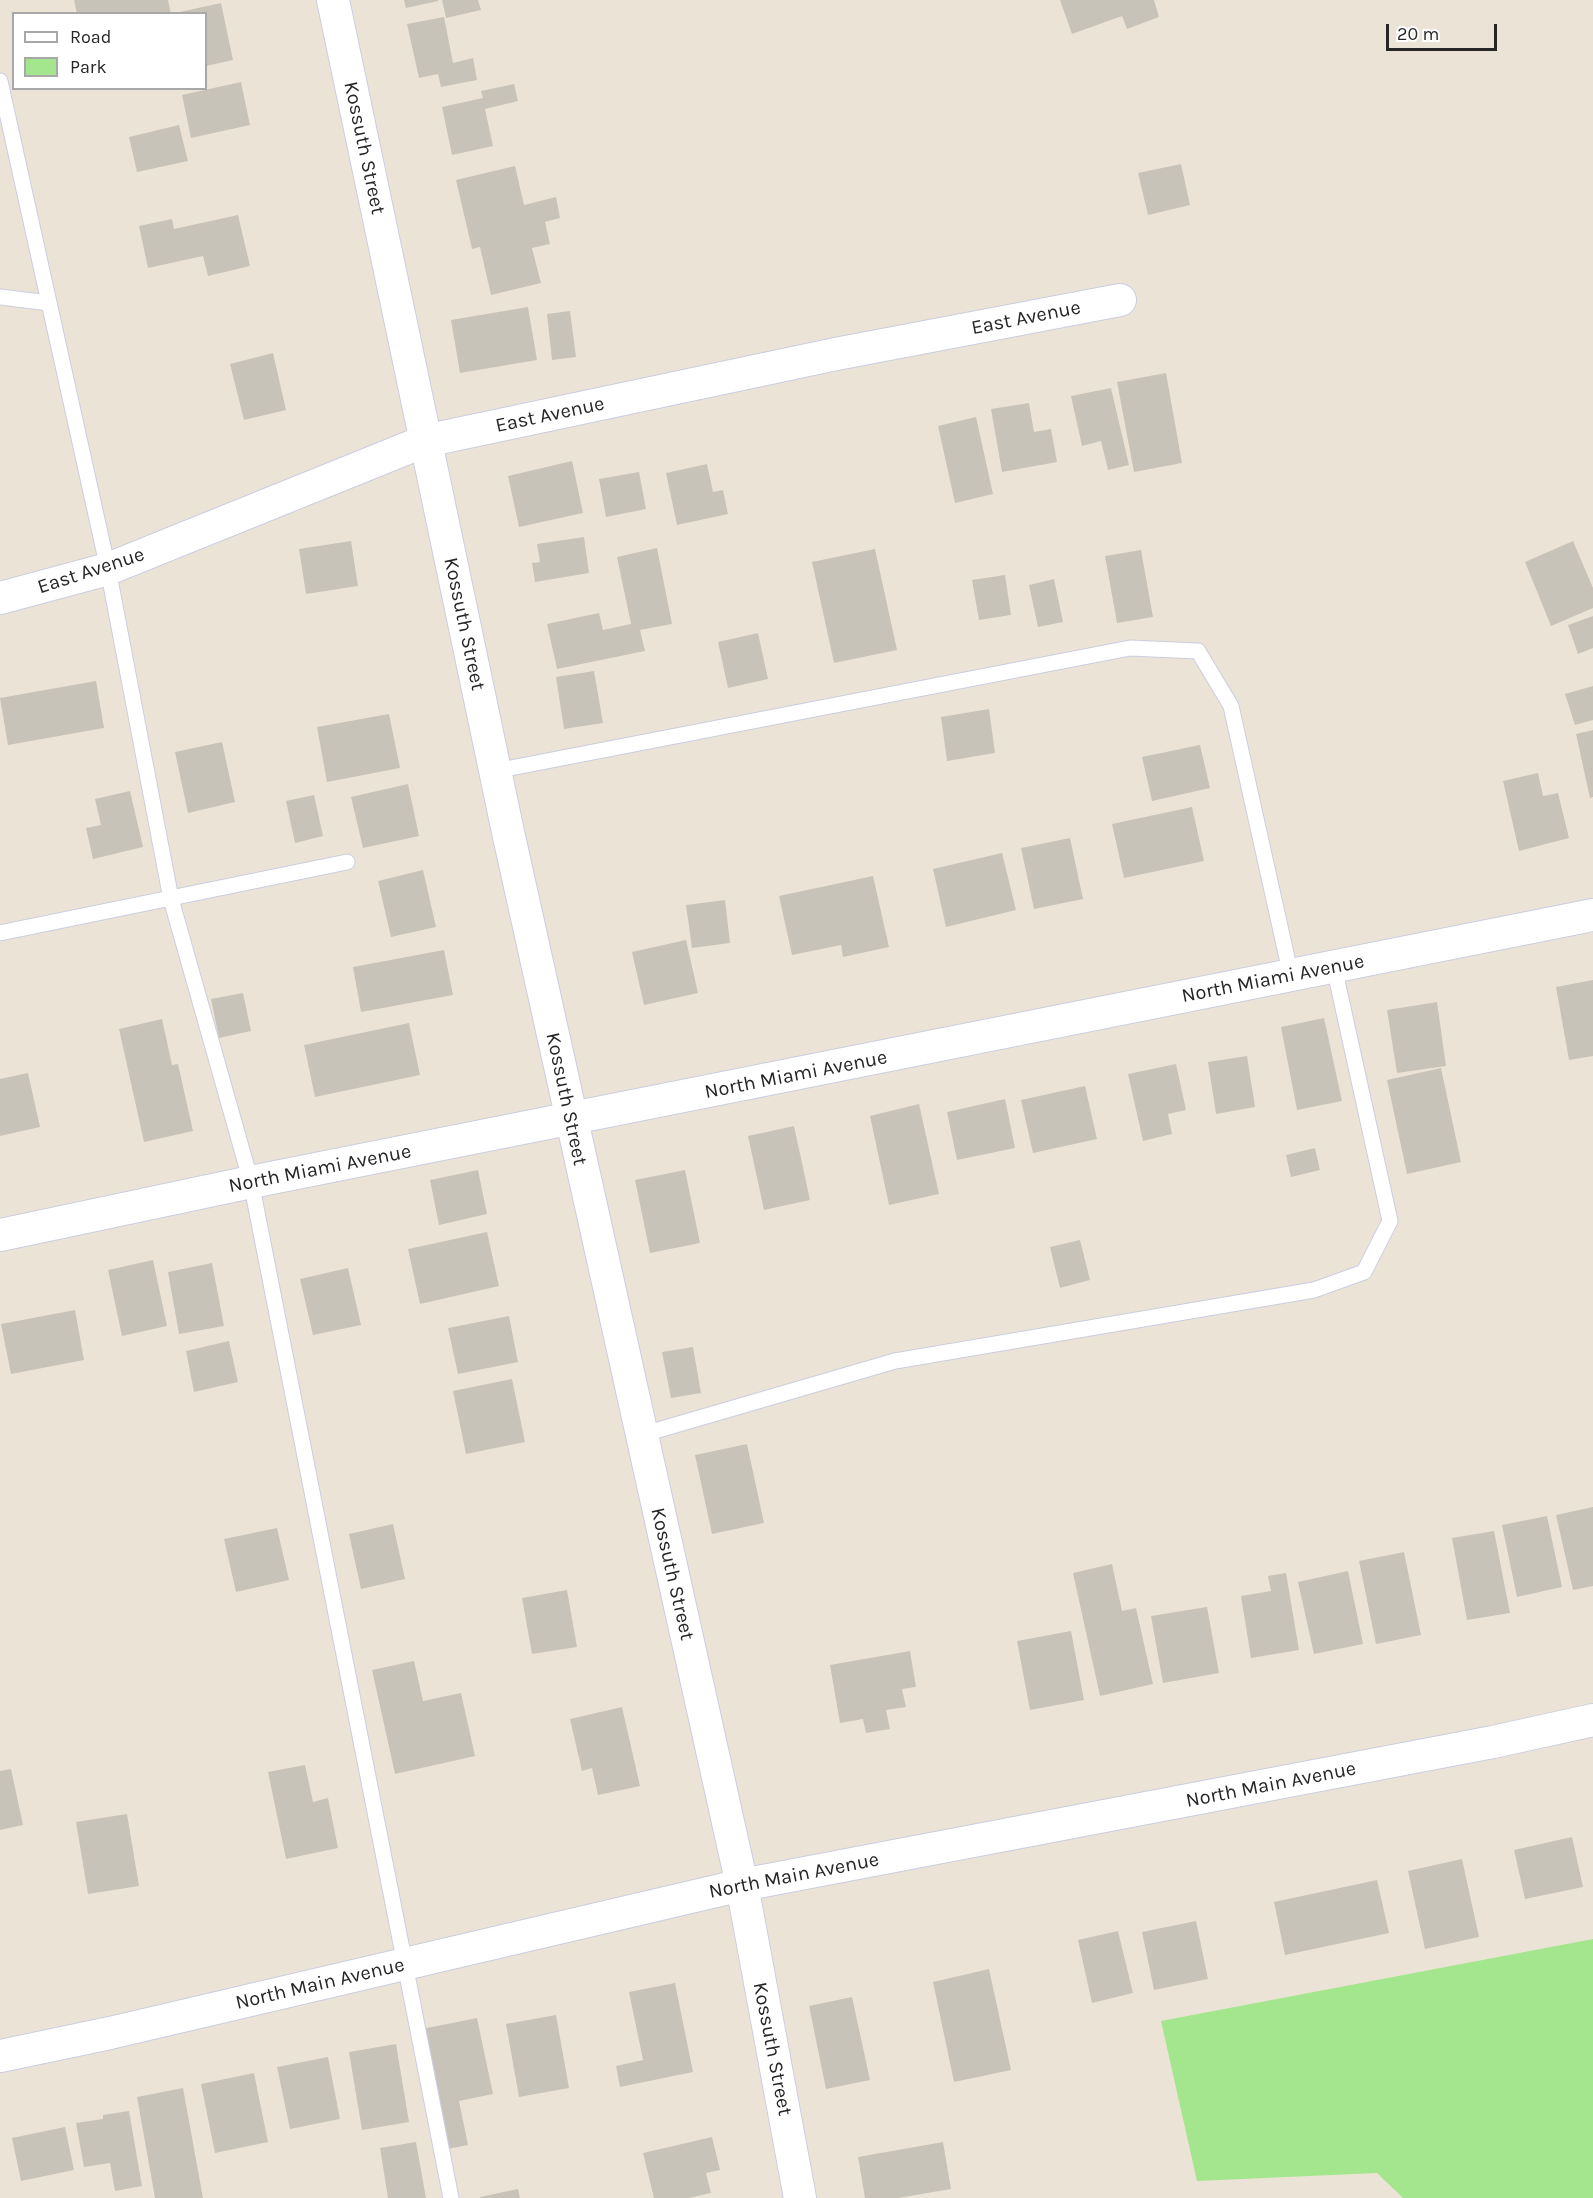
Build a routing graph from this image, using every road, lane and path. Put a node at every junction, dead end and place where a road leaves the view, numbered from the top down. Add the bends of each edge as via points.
1 (333, 0) edge
2 (0, 81) edge
3 (0, 297) edge
4 (1120, 300) dead end
5 (49, 303) junction
6 (425, 441) junction
7 (108, 569) junction
8 (0, 598) edge
9 (495, 771) junction
10 (347, 862) dead end
11 (171, 898) junction
12 (1593, 915) edge
13 (0, 933) edge
14 (1334, 967) junction
15 (1291, 975) junction
16 (571, 1120) junction
17 (251, 1182) junction
18 (0, 1235) edge
19 (641, 1435) junction
20 (1593, 1720) edge
21 (742, 1885) junction
22 (404, 1964) junction
23 (0, 2056) edge
24 (452, 2198) edge
25 (800, 2198) edge

1 - 6 street, Kossuth Street
2 - 5 lane
3 - 5 lane
4 - 6 street, East Avenue via 836,354
5 - 7 lane
6 - 7 street, East Avenue
6 - 9 street, Kossuth Street
7 - 8 street, East Avenue
7 - 11 lane
9 - 15 lane via 1130,648 1198,651 1231,706
9 - 16 street, Kossuth Street
10 - 11 lane
11 - 13 lane
11 - 17 lane
12 - 14 street, North Miami Avenue
14 - 15 street, North Miami Avenue
14 - 19 lane via 1390,1221 1364,1272 1314,1290 895,1361
15 - 16 street, North Miami Avenue
16 - 17 street, North Miami Avenue
16 - 19 street, Kossuth Street
17 - 18 street, North Miami Avenue
17 - 22 lane
19 - 21 street, Kossuth Street
20 - 21 street, North Main Avenue
21 - 22 street, North Main Avenue
21 - 25 street, Kossuth Street
22 - 23 street, North Main Avenue
22 - 24 lane

